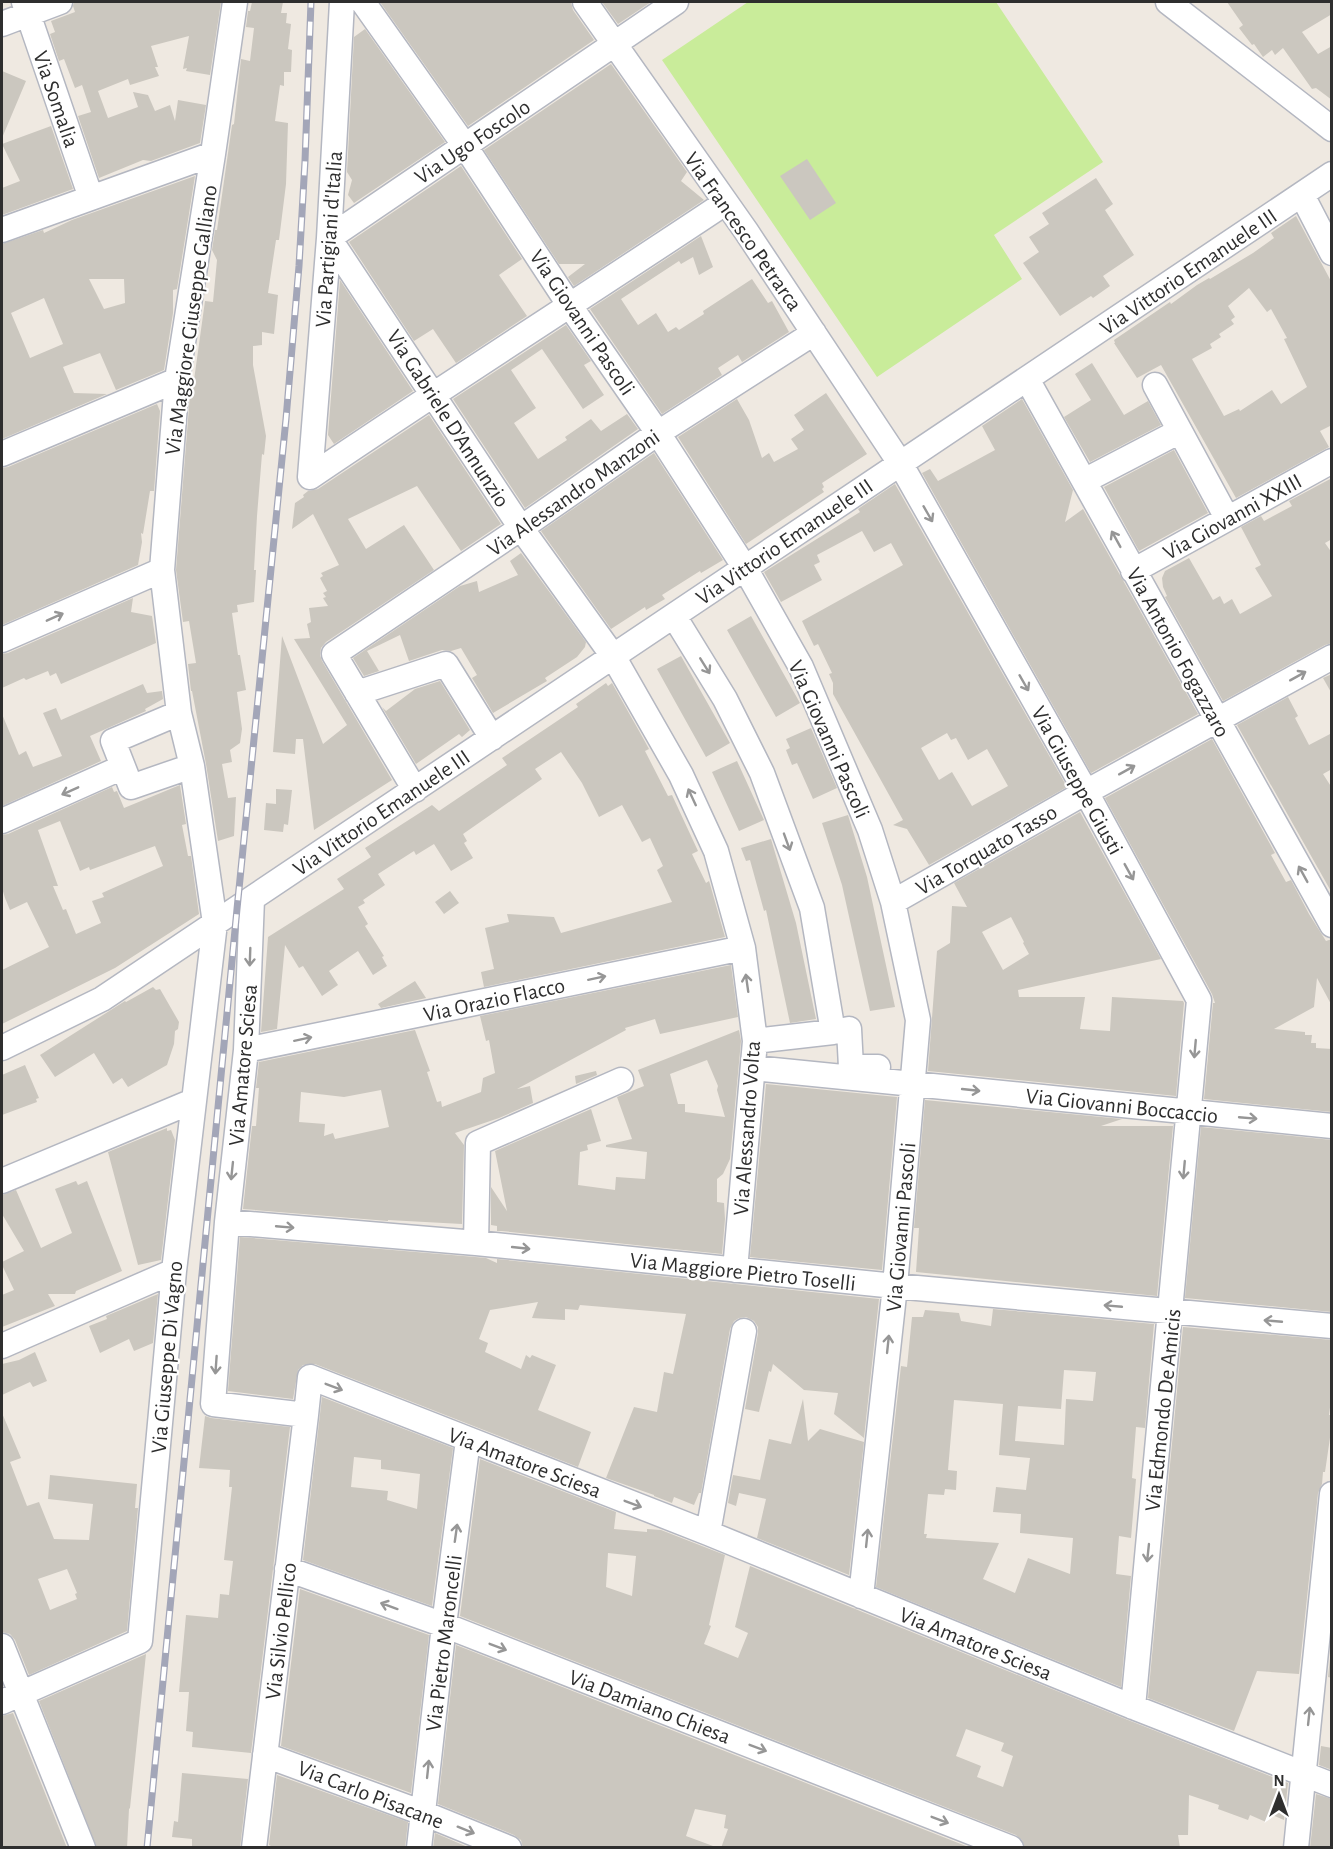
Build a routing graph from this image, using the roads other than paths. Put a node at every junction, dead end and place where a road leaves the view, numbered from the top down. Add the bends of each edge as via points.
1 (60, 2) edge
2 (234, 2) edge
3 (342, 2) edge
4 (363, 2) edge
5 (585, 2) edge
6 (676, 2) edge
7 (1168, 2) edge
8 (26, 8) edge
9 (2, 24) edge
10 (614, 44) junction
11 (1332, 129) edge
12 (465, 146) junction
13 (213, 154) junction
14 (1332, 174) edge
15 (1302, 195) junction
16 (91, 198) junction
17 (725, 203) junction
18 (2, 230) edge
19 (329, 238) junction
20 (1332, 253) edge
21 (570, 306) junction
22 (814, 333) junction
23 (1027, 378) junction
24 (177, 380) junction
25 (1155, 385) dead end
26 (433, 393) junction
27 (1180, 431) junction
28 (658, 433) junction
29 (2, 454) edge
30 (1332, 461) edge
31 (900, 463) junction
32 (1084, 481) junction
33 (1227, 518) junction
34 (521, 528) junction
35 (745, 568) junction
36 (162, 570) junction
37 (1133, 571) junction
38 (674, 616) junction
39 (2, 640) edge
40 (613, 656) junction
41 (1332, 657) edge
42 (357, 693) junction
43 (179, 713) junction
44 (1217, 720) junction
45 (492, 738) junction
46 (192, 766) junction
47 (123, 767) junction
48 (415, 790) junction
49 (1086, 792) junction
50 (2, 821) edge
51 (893, 902) junction
52 (245, 904) junction
53 (215, 923) junction
54 (1332, 925) edge
55 (743, 948) junction
56 (833, 1032) junction
57 (755, 1041) junction
58 (2, 1048) edge
59 (246, 1050) junction
60 (753, 1068) junction
61 (913, 1076) junction
62 (621, 1080) dead end
63 (193, 1101) junction
64 (1189, 1112) junction
65 (1332, 1126) edge
66 (2, 1181) edge
67 (226, 1222) junction
68 (476, 1244) junction
69 (735, 1270) junction
70 (174, 1271) junction
71 (895, 1286) junction
72 (1171, 1311) junction
73 (1332, 1326) edge
74 (744, 1331) dead end
75 (2, 1346) edge
76 (306, 1415) junction
77 (468, 1440) junction
78 (1332, 1494) edge
79 (708, 1533) junction
80 (287, 1569) junction
81 (861, 1596) junction
82 (444, 1625) junction
83 (2, 1646) edge
84 (12, 1697) edge
85 (1133, 1707) junction
86 (265, 1755) junction
87 (1303, 1774) junction
88 (1332, 1785) edge
89 (423, 1813) junction
90 (83, 1848) edge
91 (254, 1848) edge
92 (419, 1848) edge
93 (509, 1848) edge
94 (1011, 1848) edge
95 (1296, 1848) edge

1 - 8 street
2 - 13 street, Via Maggiore Giuseppe Galliano
3 - 19 street, Via Partigiani d'Italia
4 - 12 street, Via Giovanni Pascoli
5 - 10 street, Via Francesco Petrarca
6 - 10 street, Via Ugo Foscolo
7 - 11 street
8 - 9 street
8 - 16 street, Via Somalia
10 - 12 street, Via Ugo Foscolo
10 - 17 street, Via Francesco Petrarca
12 - 19 street, Via Ugo Foscolo
12 - 21 street, Via Giovanni Pascoli
13 - 16 street
13 - 24 street, Via Maggiore Giuseppe Galliano
14 - 15 street, Via Vittorio Emanuele III
15 - 20 street
15 - 23 street, Via Vittorio Emanuele III
16 - 18 street
17 - 21 street
17 - 22 street, Via Francesco Petrarca
19 - 26 street, Via Gabriele D'Annunzio
19 - 26 street, Via Partigiani d'Italia via 310,477
21 - 26 street
21 - 28 street, Via Giovanni Pascoli
22 - 28 street, Via Alessandro Manzoni
22 - 31 street, Via Francesco Petrarca
23 - 31 street, Via Vittorio Emanuele III
23 - 32 street, Via Antonio Fogazzaro
24 - 29 street
24 - 36 street, Via Maggiore Giuseppe Galliano
25 - 27 street
26 - 34 street, Via Gabriele D'Annunzio
27 - 32 street
27 - 33 street
28 - 34 street, Via Alessandro Manzoni
28 - 35 street, Via Giovanni Pascoli
30 - 33 street, Via Giovanni XXIII
31 - 35 street, Via Vittorio Emanuele III
31 -> 49 street, Via Giuseppe Giusti
37 -> 32 street, Via Antonio Fogazzaro
33 - 37 street, Via Giovanni XXIII
34 - 40 street, Via Gabriele D'Annunzio
34 - 42 street, Via Alessandro Manzoni via 334,654
35 - 38 street, Via Vittorio Emanuele III
35 - 51 street, Via Giovanni Pascoli via 801,667 870,830
39 -> 36 street
36 - 43 street, Via Maggiore Giuseppe Galliano
37 - 44 street, Via Antonio Fogazzaro
38 - 40 street, Via Vittorio Emanuele III
38 -> 56 street via 726,699 762,773 812,908
40 - 45 street, Via Vittorio Emanuele III
55 -> 40 street, Via Alessandro Volta via 716,851 681,775
44 -> 41 street, Via Torquato Tasso
42 - 45 street via 446,664
42 - 48 street
43 - 46 street, Via Maggiore Giuseppe Galliano
43 - 47 street via 113,741
49 -> 44 street, Via Torquato Tasso
54 -> 44 street, Via Antonio Fogazzaro
45 - 48 street, Via Vittorio Emanuele III
46 - 47 street via 131,787
46 - 53 street, Via Maggiore Giuseppe Galliano
47 -> 50 street
48 - 52 street, Via Vittorio Emanuele III
49 - 51 street, Via Torquato Tasso
49 -> 64 street, Via Giuseppe Giusti via 1199,1000
51 - 61 street, Via Giovanni Pascoli via 918,1020
52 - 53 street, Via Vittorio Emanuele III
52 -> 59 street, Via Amatore Sciesa
53 - 58 street, Via Vittorio Emanuele III via 102,999
53 - 63 street, Via Giuseppe Di Vagno
57 -> 55 street, Via Alessandro Volta
59 -> 55 street, Via Orazio Flacco
56 - 57 street
56 - 61 street via 849,1029 851,1067
57 - 60 street, Via Alessandro Volta
59 -> 67 street, Via Amatore Sciesa
60 - 61 street
60 - 69 street, Via Alessandro Volta
61 -> 64 street, Via Giovanni Boccaccio
61 - 71 street, Via Giovanni Pascoli
62 - 68 street via 478,1143
63 - 66 street
63 - 70 street, Via Giuseppe Di Vagno
64 -> 65 street, Via Giovanni Boccaccio
64 -> 72 street, Via Edmondo De Amicis
67 -> 68 street, Via Maggiore Pietro Toselli
67 -> 76 street, Via Amatore Sciesa via 213,1404
68 -> 69 street, Via Maggiore Pietro Toselli
69 - 71 street, Via Maggiore Pietro Toselli
70 - 75 street
70 - 84 street, Via Giuseppe Di Vagno via 140,1641
72 -> 71 street, Via Maggiore Pietro Toselli
81 -> 71 street, Via Giovanni Pascoli
73 -> 72 street, Via Maggiore Pietro Toselli
72 -> 85 street, Via Edmondo De Amicis
74 - 79 street
76 -> 77 street, Via Amatore Sciesa via 310,1377
76 - 80 street, Via Silvio Pellico
77 -> 79 street, Via Amatore Sciesa
82 -> 77 street, Via Pietro Maroncelli
87 -> 78 street
79 - 81 street, Via Amatore Sciesa
82 -> 80 street, Via Damiano Chiesa
80 - 86 street, Via Silvio Pellico
81 - 85 street, Via Amatore Sciesa
89 -> 82 street, Via Pietro Maroncelli
82 -> 94 street, Via Damiano Chiesa
83 - 84 street
84 - 90 street
85 - 87 street, Via Amatore Sciesa
86 - 89 street, Via Carlo Pisacane
86 - 91 street, Via Silvio Pellico
87 - 88 street, Via Amatore Sciesa
87 - 95 street
89 - 92 street, Via Pietro Maroncelli
89 -> 93 street, Via Carlo Pisacane

